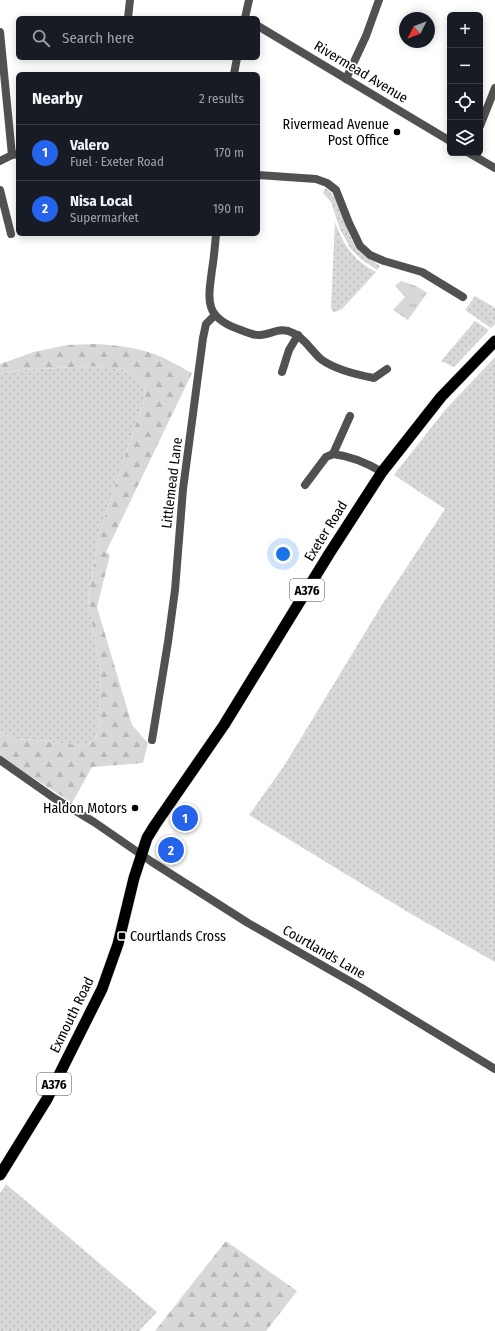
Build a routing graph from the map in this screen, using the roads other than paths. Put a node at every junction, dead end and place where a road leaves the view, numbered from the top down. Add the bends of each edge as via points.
1 (130, 0) edge
2 (249, 0) edge
3 (379, 0) edge
4 (128, 16) edge
5 (245, 16) edge
6 (260, 27) edge
7 (0, 32) edge
8 (237, 60) edge
9 (234, 72) edge
10 (346, 79) junction
11 (495, 88) edge
12 (482, 120) edge
13 (447, 139) edge
14 (15, 155) edge
15 (474, 156) edge
16 (0, 160) edge
17 (495, 168) edge
18 (260, 176) edge
19 (0, 190) edge
20 (11, 234) dead end
21 (216, 236) edge
22 (464, 297) dead end
23 (215, 315) junction
24 (298, 335) junction
25 (495, 341) edge
26 (387, 369) dead end
27 (282, 372) dead end
28 (350, 416) dead end
29 (333, 454) junction
30 (382, 472) junction
31 (305, 485) dead end
32 (152, 740) dead end
33 (0, 760) edge
34 (141, 855) junction
35 (495, 1069) edge
36 (0, 1175) edge

1 - 4 street
2 - 5 street
3 - 10 street
6 - 10 street, Rivermead Avenue
7 - 14 street
8 - 9 street
10 - 13 street, Rivermead Avenue
11 - 12 street
14 - 16 street
15 - 17 street
18 - 22 street via 316,179 327,183 336,190 360,246 370,256 422,272
19 - 20 street
21 - 23 street via 209,293 209,303
23 - 24 street via 229,326 255,335 288,330
23 - 32 street, Littlemead Lane via 206,324 203,338 183,489 168,642
24 - 26 street via 322,360 339,368 374,378
24 - 27 street via 289,350
25 - 30 highway, Exeter Road / A376 via 441,397
28 - 29 street
29 - 30 street via 371,465
29 - 31 street via 326,457
30 - 34 highway, Exeter Road / A376 via 328,554 228,718 155,825
33 - 34 street, Courtlands Lane via 54,798 130,845
34 - 35 street, Courtlands Lane via 248,923
34 - 36 highway, Exmouth Road / A376 via 118,944 102,989 47,1099

